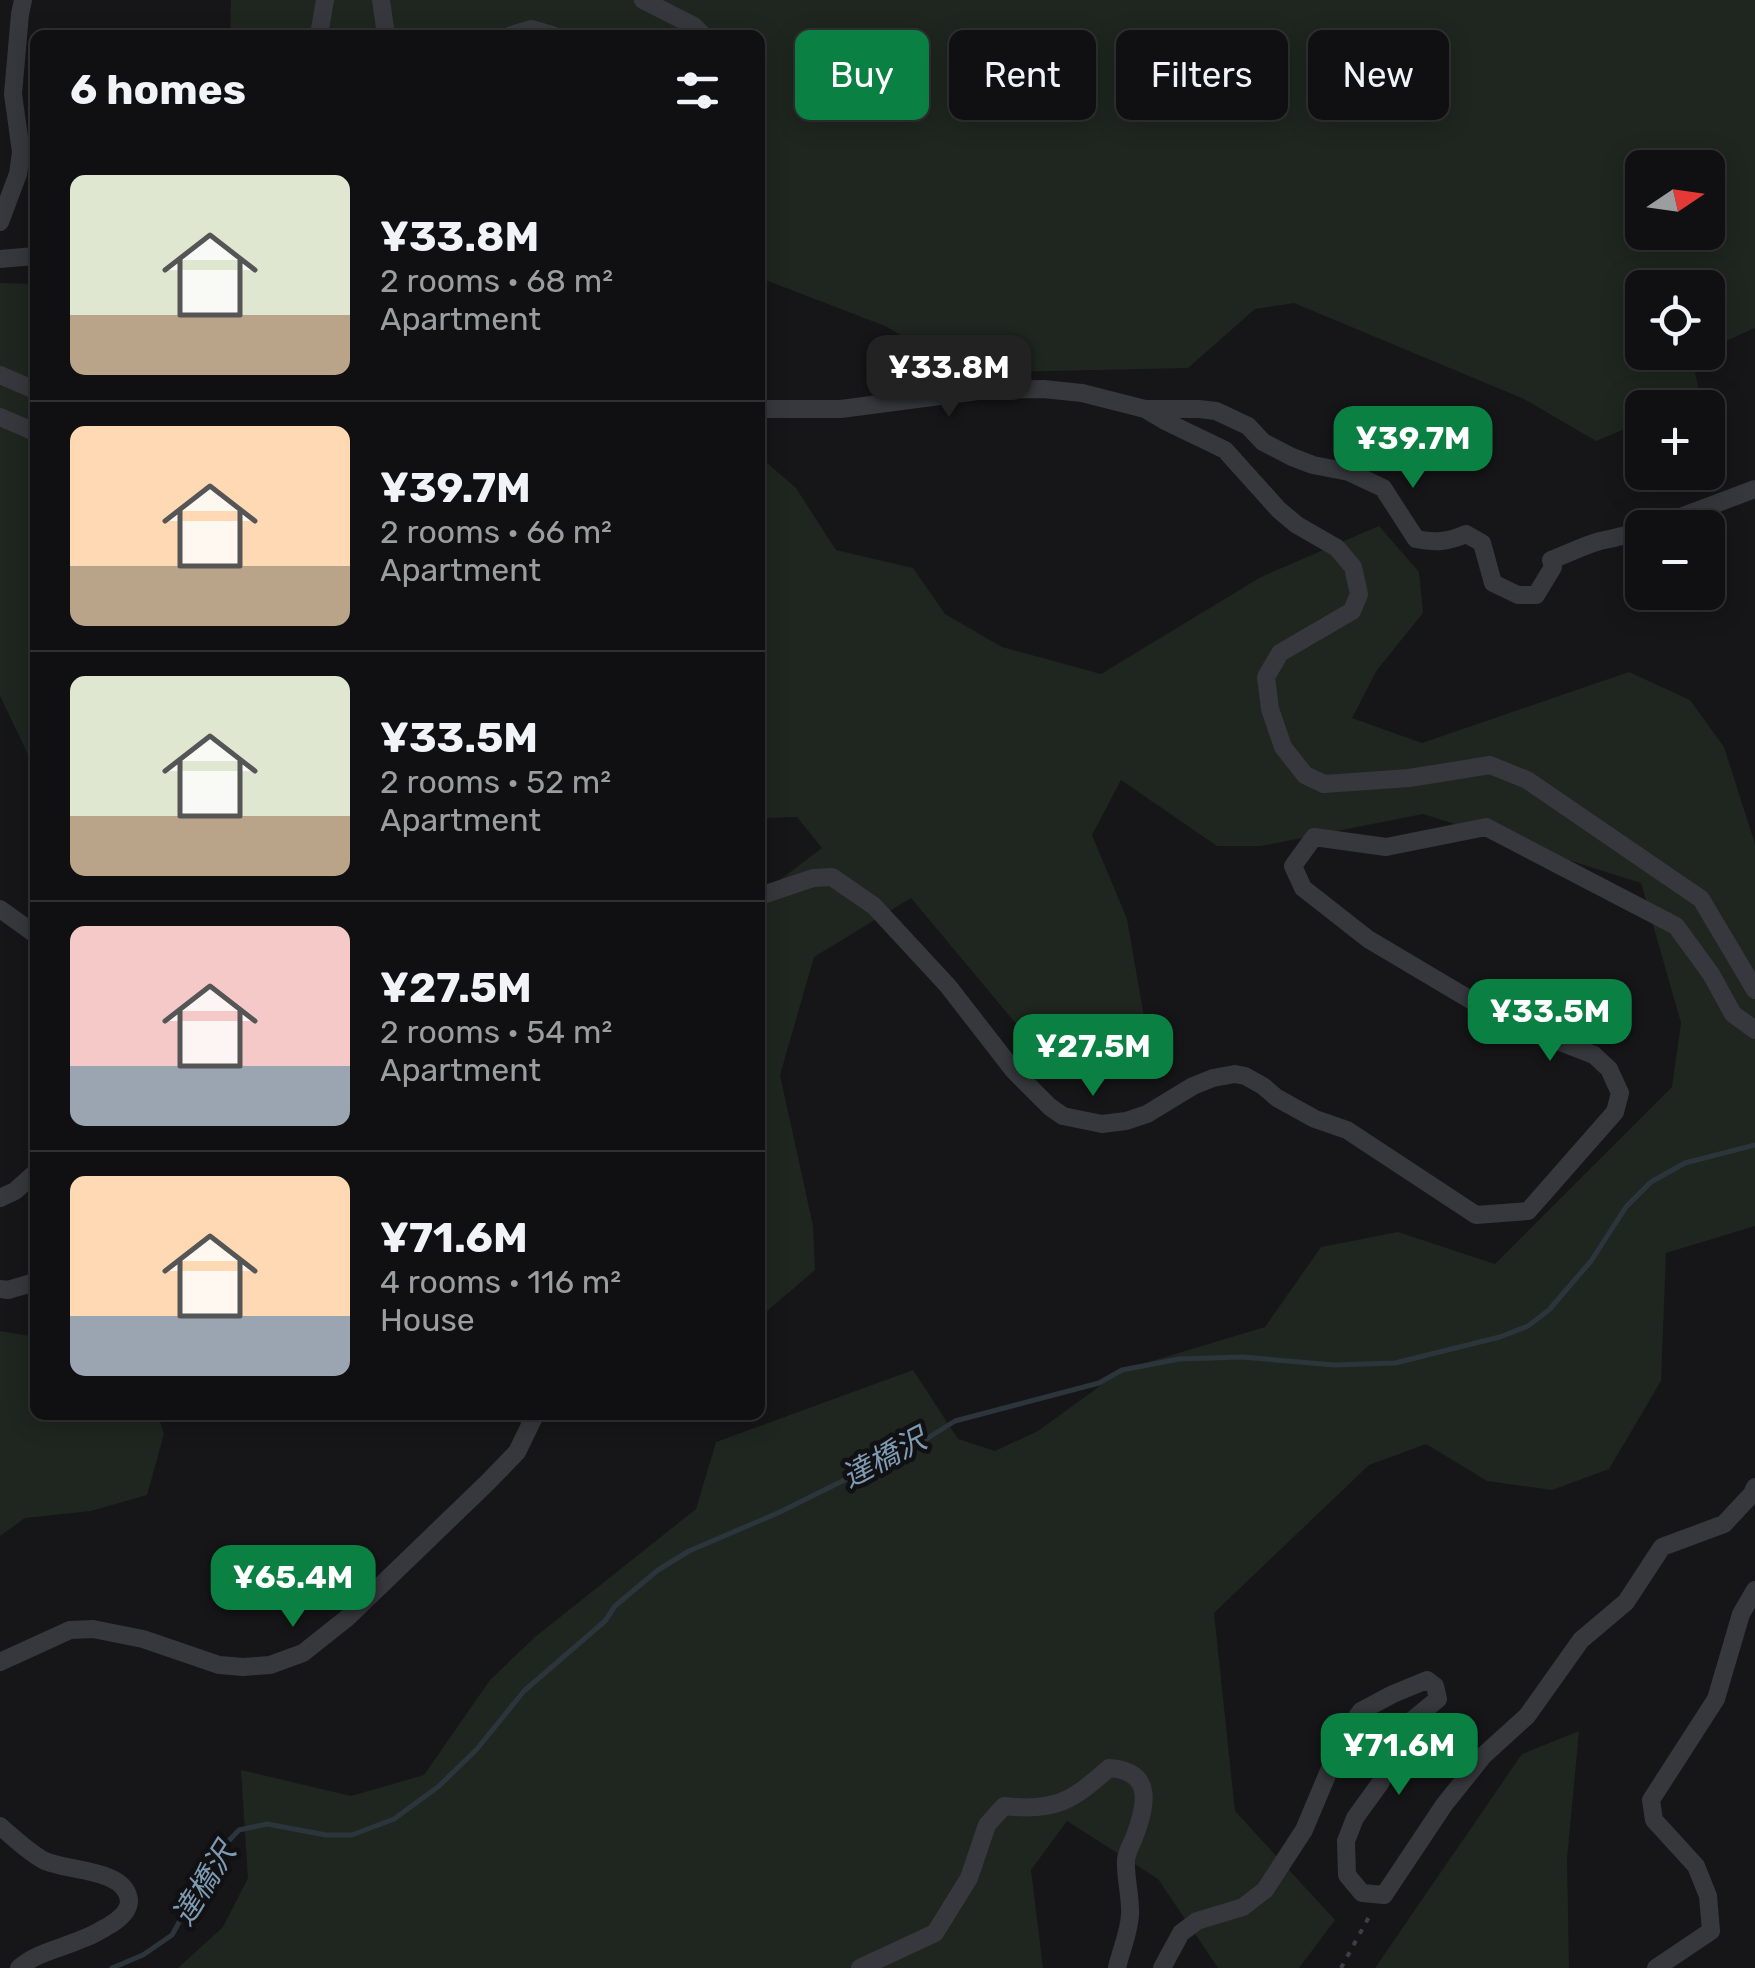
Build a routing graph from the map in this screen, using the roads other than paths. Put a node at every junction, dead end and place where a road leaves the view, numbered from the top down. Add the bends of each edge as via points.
1 (23, 0) edge
2 (325, 0) edge
3 (381, 0) edge
4 (644, 0) edge
5 (320, 30) edge
6 (385, 30) edge
7 (698, 30) edge
8 (0, 222) edge
9 (30, 257) edge
10 (0, 258) edge
11 (0, 375) edge
12 (30, 388) edge
13 (1145, 409) junction
14 (765, 410) edge
15 (0, 417) edge
16 (30, 430) edge
17 (1755, 489) edge
18 (1699, 510) edge
19 (1625, 536) edge
20 (765, 894) edge
21 (0, 908) edge
22 (30, 930) edge
23 (1755, 990) edge
24 (1755, 1030) edge
25 (30, 1178) edge
26 (0, 1198) edge
27 (30, 1283) edge
28 (0, 1289) edge
29 (533, 1420) edge
30 (1755, 1487) edge
31 (1755, 1590) edge
32 (0, 1662) edge
33 (0, 1826) edge
34 (19, 1968) edge
35 (860, 1968) edge
36 (1117, 1968) edge
37 (1162, 1968) edge
38 (1656, 1968) edge

1 - 8 street via 13,94 18,174
2 - 5 street
3 - 6 street
4 - 7 street
9 - 10 street
11 - 12 street
13 - 14 street via 1043,389
13 - 19 street via 1216,411 1292,457 1383,488 1416,539 1466,534 1482,543 1493,583 1518,595 1536,595 1554,568 1552,560
13 - 23 street via 1225,450 1279,510 1336,548 1353,568 1360,594 1352,611 1280,654 1266,678 1283,748 1305,775 1324,784 1490,765 1527,780 1701,899
15 - 16 street
17 - 18 street
20 - 24 street via 832,877 874,906 1014,1072 1063,1116 1126,1121 1194,1086 1236,1074 1347,1130 1476,1214 1528,1211 1615,1112 1620,1094 1594,1056 1506,1021 1368,939 1303,888 1293,866 1314,837 1386,846 1486,827 1676,926 1733,1014
21 - 22 street
25 - 26 street
27 - 28 street
29 - 32 street via 517,1452 488,1482 303,1653 270,1665 218,1665 93,1629 70,1630
30 - 37 street via 1724,1524 1662,1547 1626,1602 1581,1640 1527,1716 1444,1805 1384,1895 1362,1894 1347,1875 1346,1842 1404,1727 1438,1699 1427,1680 1361,1711 1344,1734 1304,1830 1264,1890 1243,1907 1180,1933
31 - 38 street via 1741,1614 1716,1699 1651,1800 1654,1820 1696,1866 1711,1931
33 - 34 street via 45,1862 107,1875 124,1886 128,1900 118,1920
35 - 36 street via 935,1933 969,1878 987,1825 1004,1806 1065,1802 1109,1768 1136,1774 1144,1790 1127,1852 1129,1928

